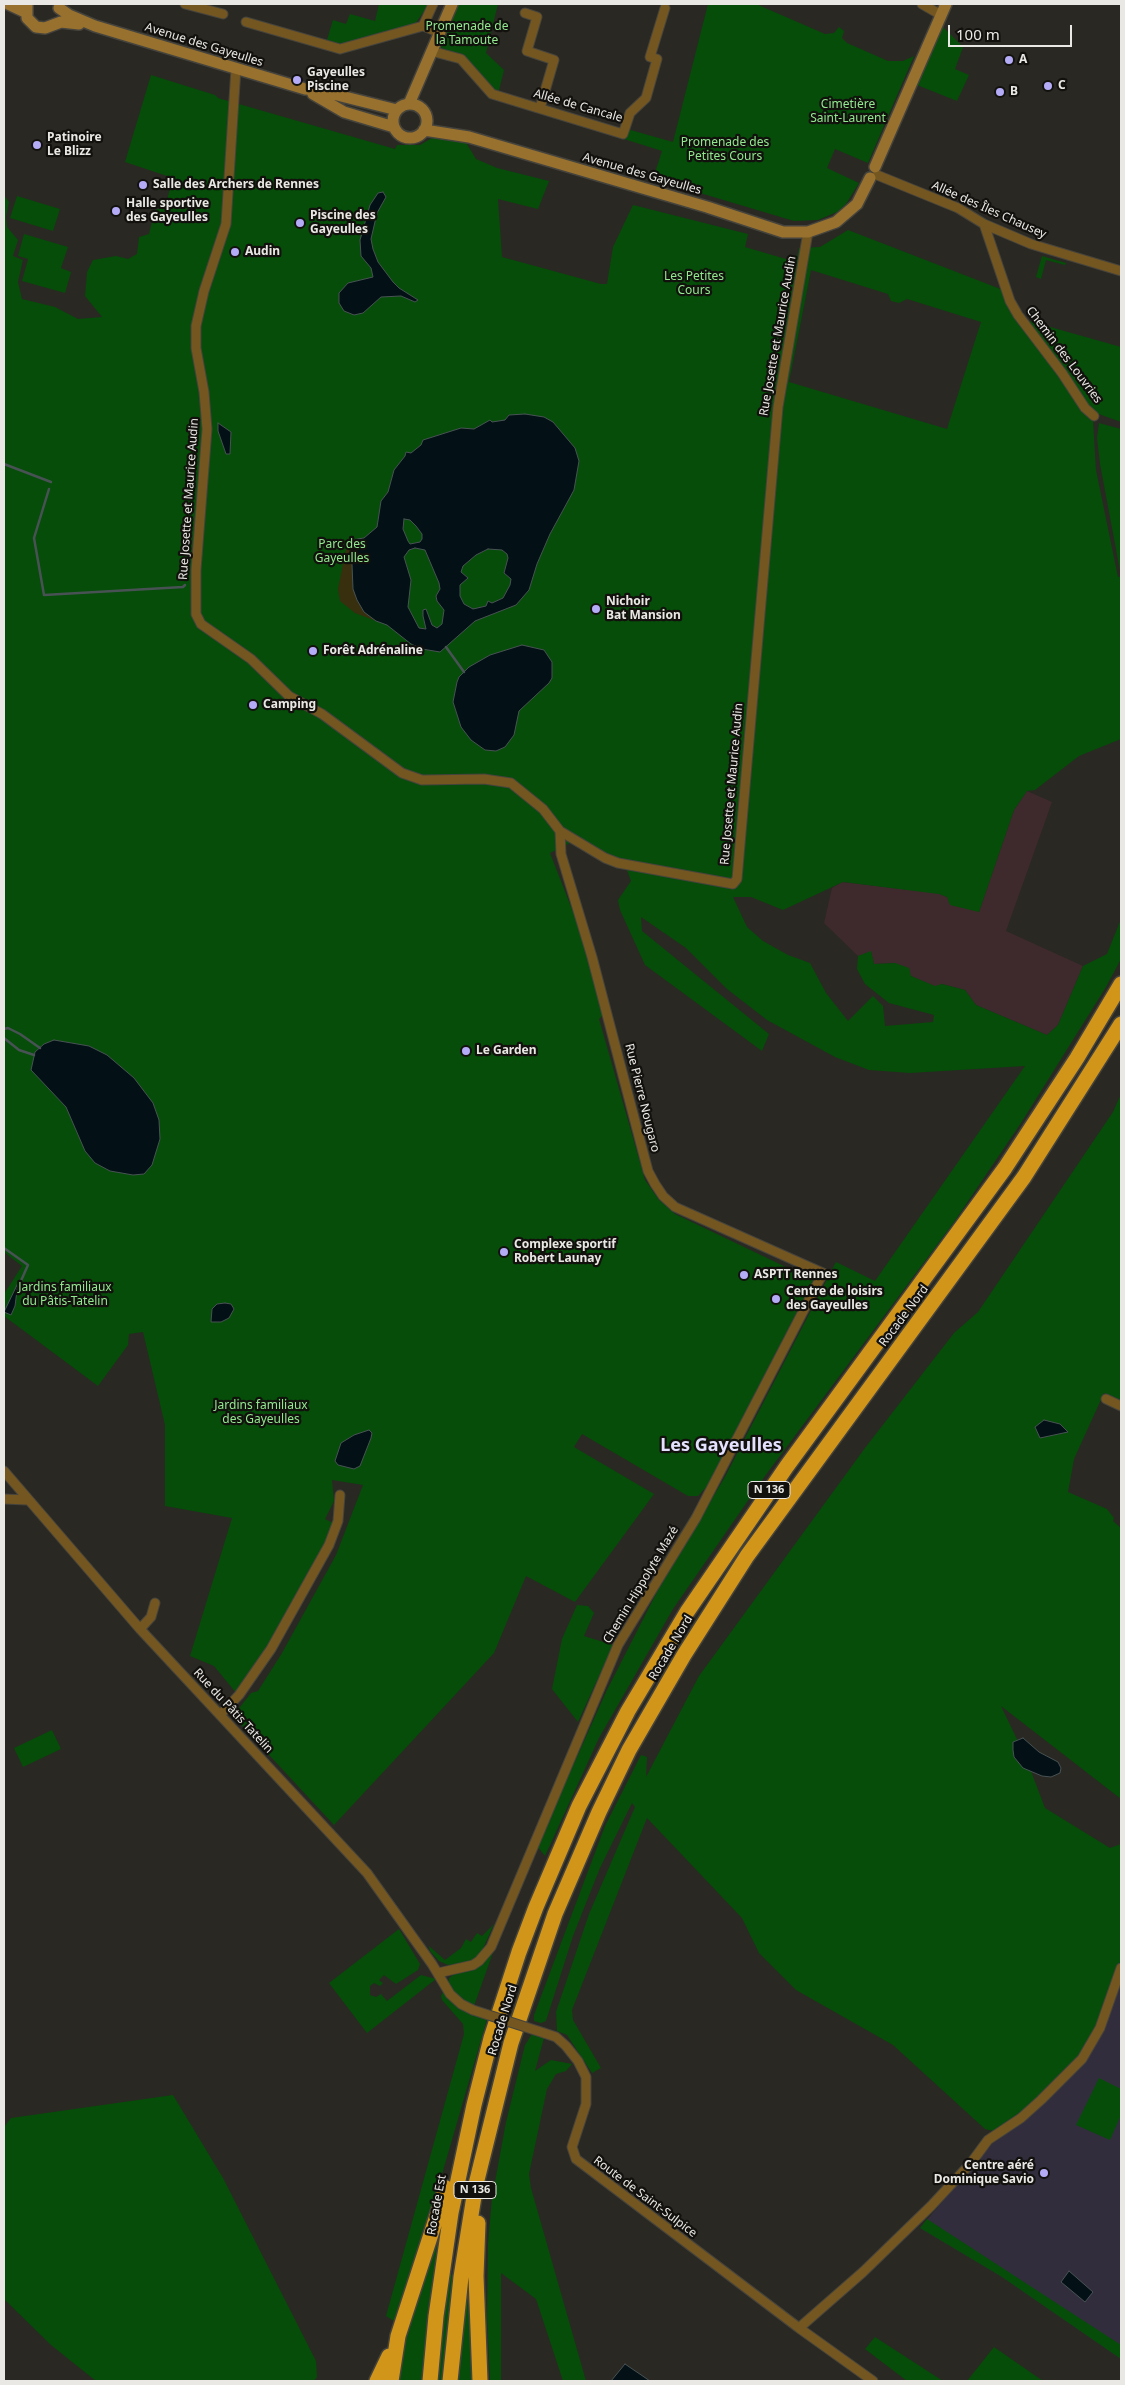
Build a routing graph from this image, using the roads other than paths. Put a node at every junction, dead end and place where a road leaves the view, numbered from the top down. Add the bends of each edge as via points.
1 (8, 4) edge
2 (185, 4) edge
3 (434, 4) edge
4 (452, 4) edge
5 (922, 4) edge
6 (946, 4) edge
7 (58, 6) edge
8 (26, 8) edge
9 (665, 8) dead end
10 (525, 13) dead end
11 (223, 14) dead end
12 (941, 15) junction
13 (246, 22) dead end
14 (54, 24) junction
15 (95, 26) junction
16 (423, 26) junction
17 (438, 32) junction
18 (431, 51) junction
19 (236, 68) junction
20 (305, 89) junction
21 (540, 108) junction
22 (397, 110) junction
23 (418, 110) junction
24 (394, 127) junction
25 (424, 130) junction
26 (469, 137) junction
27 (874, 173) junction
28 (984, 224) junction
29 (808, 232) junction
30 (1121, 271) edge
31 (1094, 416) dead end
32 (560, 831) junction
33 (1121, 984) edge
34 (1121, 1024) edge
35 (822, 1273) joint
36 (1106, 1399) dead end
37 (1121, 1406) edge
38 (4, 1471) edge
39 (340, 1495) dead end
40 (4, 1499) edge
41 (27, 1500) junction
42 (155, 1603) dead end
43 (140, 1629) junction
44 (220, 1715) junction
45 (1121, 1968) edge
46 (438, 1973) junction
47 (523, 2004) junction
48 (492, 2038) junction
49 (798, 2328) junction
50 (398, 2336) junction
51 (377, 2381) edge
52 (391, 2381) edge
53 (430, 2381) edge
54 (450, 2381) edge
55 (480, 2381) edge
56 (873, 2381) edge

1 - 8 street, Avenue des Gayeulles
2 - 11 street
3 - 16 street
4 - 17 street
5 - 12 street
6 - 12 street, Avenue des Gayeulles
7 - 14 street, Avenue des Gayeulles
7 - 15 street, Avenue des Gayeulles
8 - 14 street, Avenue des Gayeulles via 28,21 36,27
9 - 21 street, Allée de Cancale via 650,57 657,59 646,98 630,112 623,134
10 - 21 street via 537,17 527,51 554,60
12 - 27 street, Avenue des Gayeulles
13 - 16 street via 340,50
14 - 15 street, Avenue des Gayeulles via 67,22
15 - 19 street, Avenue des Gayeulles
16 - 17 street
17 - 18 street
18 - 21 street, Allée de Cancale via 461,59 492,94
18 - 23 street via 424,70
19 - 20 street, Avenue des Gayeulles
19 - 32 street, Rue Josette et Maurice Audin via 226,224 196,326 207,435 198,534 196,614 201,624 250,659 289,696 322,714 402,774 422,780 484,779 511,783 543,809
20 - 22 street, Avenue des Gayeulles
20 - 24 street, Avenue des Gayeulles via 344,112
22 - 23 street
22 - 24 street via 393,118
23 - 25 street
23 - 26 street, Avenue des Gayeulles
24 - 25 street, Avenue des Gayeulles via 401,136 408,138 418,136
25 - 26 street, Avenue des Gayeulles
26 - 29 street, Avenue des Gayeulles via 707,207 776,231
27 - 28 street, Allée des Îles Chausey via 958,208
27 - 29 street, Avenue des Gayeulles via 848,214 831,225
28 - 30 street, Allée des Îles Chausey via 1031,244
28 - 31 street, Chemin des Louvries via 1010,301 1018,315
29 - 32 street, Rue Josette et Maurice Audin via 778,407 735,883 618,863
32 - 35 street, Rue Pierre Nougaro via 561,854 592,957 646,1165 655,1184 674,1207
33 - 48 highway, Rocade Nord / N 136 via 1005,1168 787,1466 666,1645 572,1823 536,1907
34 - 47 highway, Rocade Nord / N 136 via 1024,1177 747,1556 684,1655 629,1750 598,1812 555,1914
35 - 46 street, Chemin Hippolyte Mazé via 696,1518 618,1646 491,1946 479,1961
36 - 37 street
38 - 41 street, Rue du Pâtis Tatelin
39 - 44 street via 338,1521 330,1546 271,1649 240,1695
40 - 41 street
41 - 43 street, Rue du Pâtis Tatelin
42 - 43 street via 151,1617
43 - 44 street, Rue du Pâtis Tatelin
44 - 46 street, Rue du Pâtis Tatelin via 367,1873
45 - 49 street via 1100,2028 1082,2059 1042,2100 988,2140 931,2206 864,2272
46 - 49 street, Route de Saint-Sulpice, bridge via 450,1994 461,2004 544,2032 566,2046 586,2076 586,2104 572,2147 576,2159
47 - 54 highway, Rocade Nord / N 136 via 476,2184 461,2277
47 - 55 highway via 488,2163 478,2227 476,2276
48 - 50 highway via 469,2104 441,2209
48 - 53 highway, Rocade Est / N 136 via 451,2213
49 - 56 street, Route de Saint-Sulpice
50 - 51 highway
50 - 52 highway

